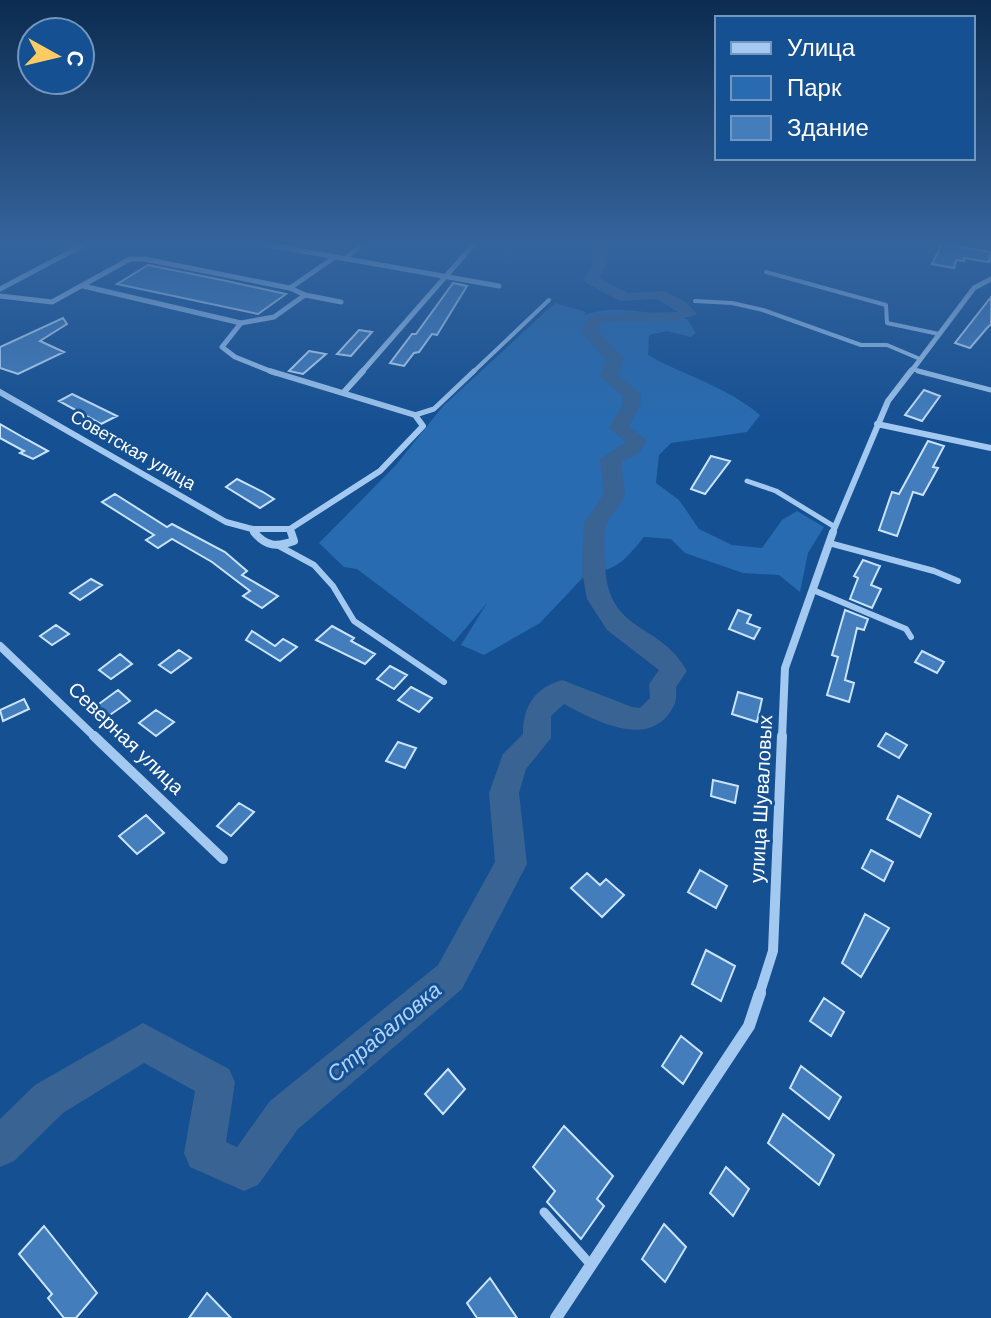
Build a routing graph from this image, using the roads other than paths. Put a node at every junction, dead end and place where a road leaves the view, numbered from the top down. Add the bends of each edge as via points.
1 (168, 306) edge
2 (290, 306) edge
3 (421, 306) edge
4 (543, 306) edge
5 (743, 306) edge
6 (886, 306) edge
7 (961, 306) edge
8 (241, 323) junction
9 (939, 334) junction
10 (920, 359) junction
11 (912, 369) junction
12 (991, 390) edge
13 (0, 392) edge
14 (344, 392) junction
15 (415, 415) junction
16 (877, 424) junction
17 (991, 448) edge
18 (747, 481) dead end
19 (835, 527) junction
20 (252, 529) junction
21 (290, 529) junction
22 (829, 543) junction
23 (279, 546) junction
24 (958, 581) dead end
25 (813, 590) junction
26 (911, 637) dead end
27 (0, 646) edge
28 (444, 682) dead end
29 (223, 859) dead end
30 (544, 1212) dead end
31 (591, 1265) junction
32 (556, 1318) edge

1 - 8 street
2 - 8 street via 274,317
3 - 14 street
4 - 15 lane via 434,409
5 - 10 lane
6 - 9 lane via 887,323
7 - 9 street, улица Шуваловых
8 - 14 street via 222,347 235,357
9 - 10 street, улица Шуваловых
10 - 11 street, улица Шуваловых
11 - 12 lane
11 - 16 street, улица Шуваловых
13 - 20 street, Советская улица via 226,522
14 - 15 street
15 - 21 street via 423,426 413,441 321,512
16 - 17 street
16 - 19 street, улица Шуваловых
18 - 19 lane via 776,491
19 - 22 street, улица Шуваловых
20 - 21 street, Советская улица
20 - 23 street, Советская улица via 262,542
21 - 23 street via 294,541
22 - 24 lane
22 - 25 street, улица Шуваловых
23 - 28 lane via 314,565 354,621
25 - 26 lane via 906,629
25 - 31 street, улица Шуваловых via 785,668 773,951 749,1026
27 - 29 street, Северная улица
30 - 31 lane
31 - 32 street, улица Шуваловых

